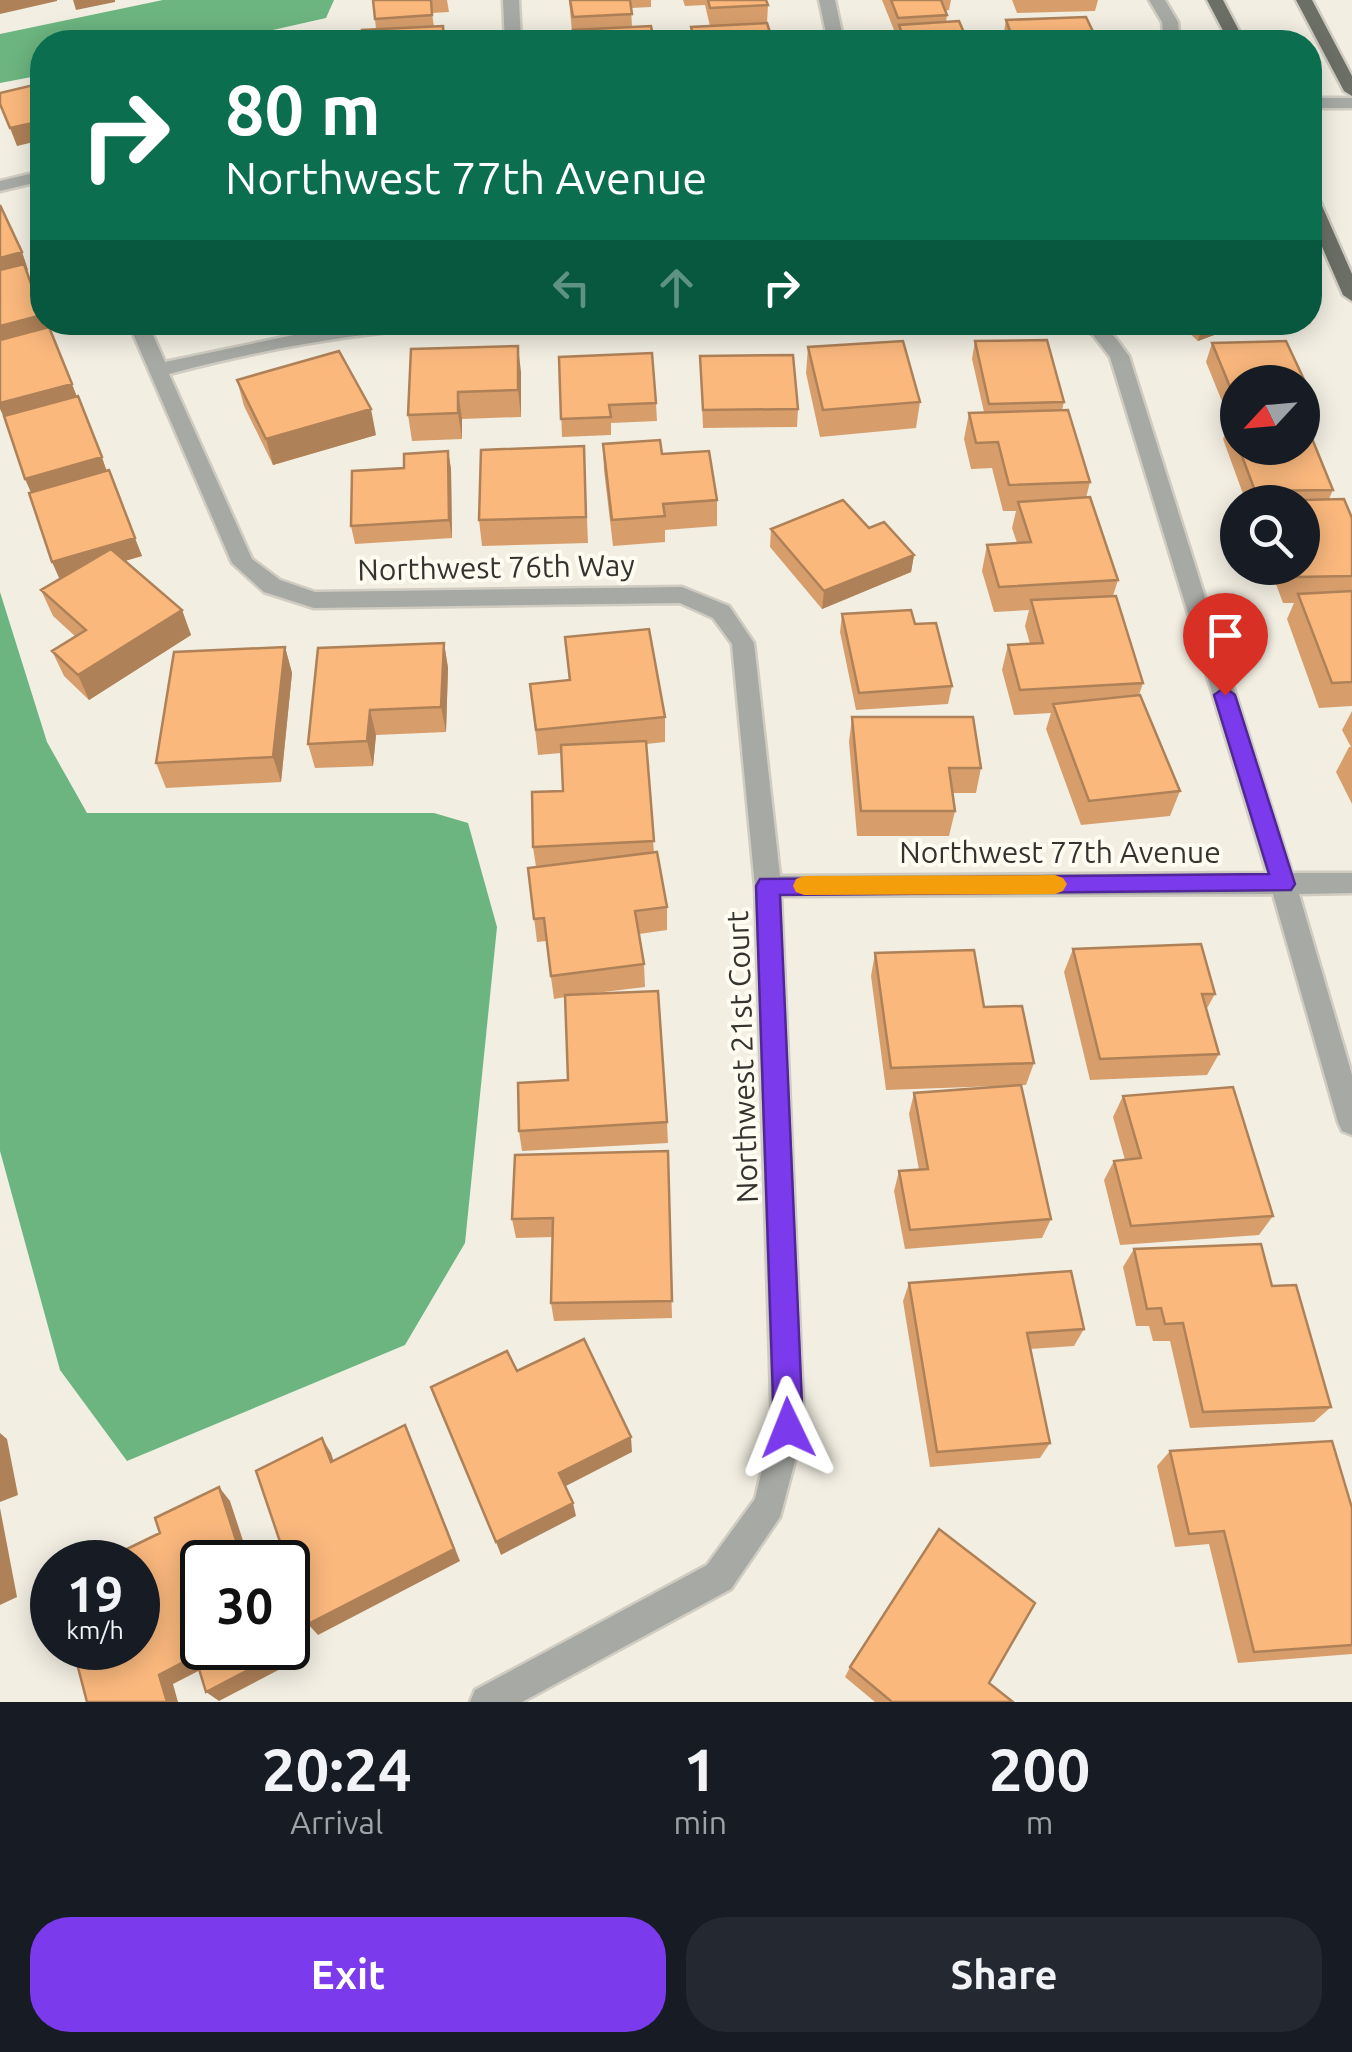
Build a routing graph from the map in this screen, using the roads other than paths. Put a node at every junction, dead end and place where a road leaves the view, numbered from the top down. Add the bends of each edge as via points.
1 (510, 0) edge
2 (828, 0) edge
3 (1157, 0) edge
4 (1215, 0) edge
5 (1304, 0) edge
6 (513, 30) edge
7 (834, 30) edge
8 (1171, 30) edge
9 (1231, 30) edge
10 (1320, 30) edge
11 (1322, 34) edge
12 (1352, 90) edge
13 (1352, 102) edge
14 (1322, 103) edge
15 (30, 179) edge
16 (0, 186) edge
17 (1322, 226) edge
18 (1352, 295) edge
19 (143, 335) edge
20 (304, 335) edge
21 (1099, 335) edge
22 (159, 370) junction
23 (721, 612) joint
24 (1352, 883) edge
25 (1283, 884) junction
26 (768, 886) junction
27 (1352, 1122) edge
28 (488, 1702) edge

1 - 6 street
2 - 7 street
3 - 8 street
4 - 9 main road
5 - 10 main road
11 - 12 main road
13 - 14 street
15 - 16 street
17 - 18 main road
19 - 22 street
20 - 22 street
21 - 25 street via 1119,356
22 - 23 street, Northwest 76th Way via 243,563 272,586 314,600 682,595
23 - 26 street, Northwest 21st Court via 743,643
24 - 25 street, Northwest 77th Avenue
25 - 26 street, Northwest 77th Avenue
25 - 27 street
26 - 28 street, Northwest 21st Court via 788,1428 769,1506 719,1576

